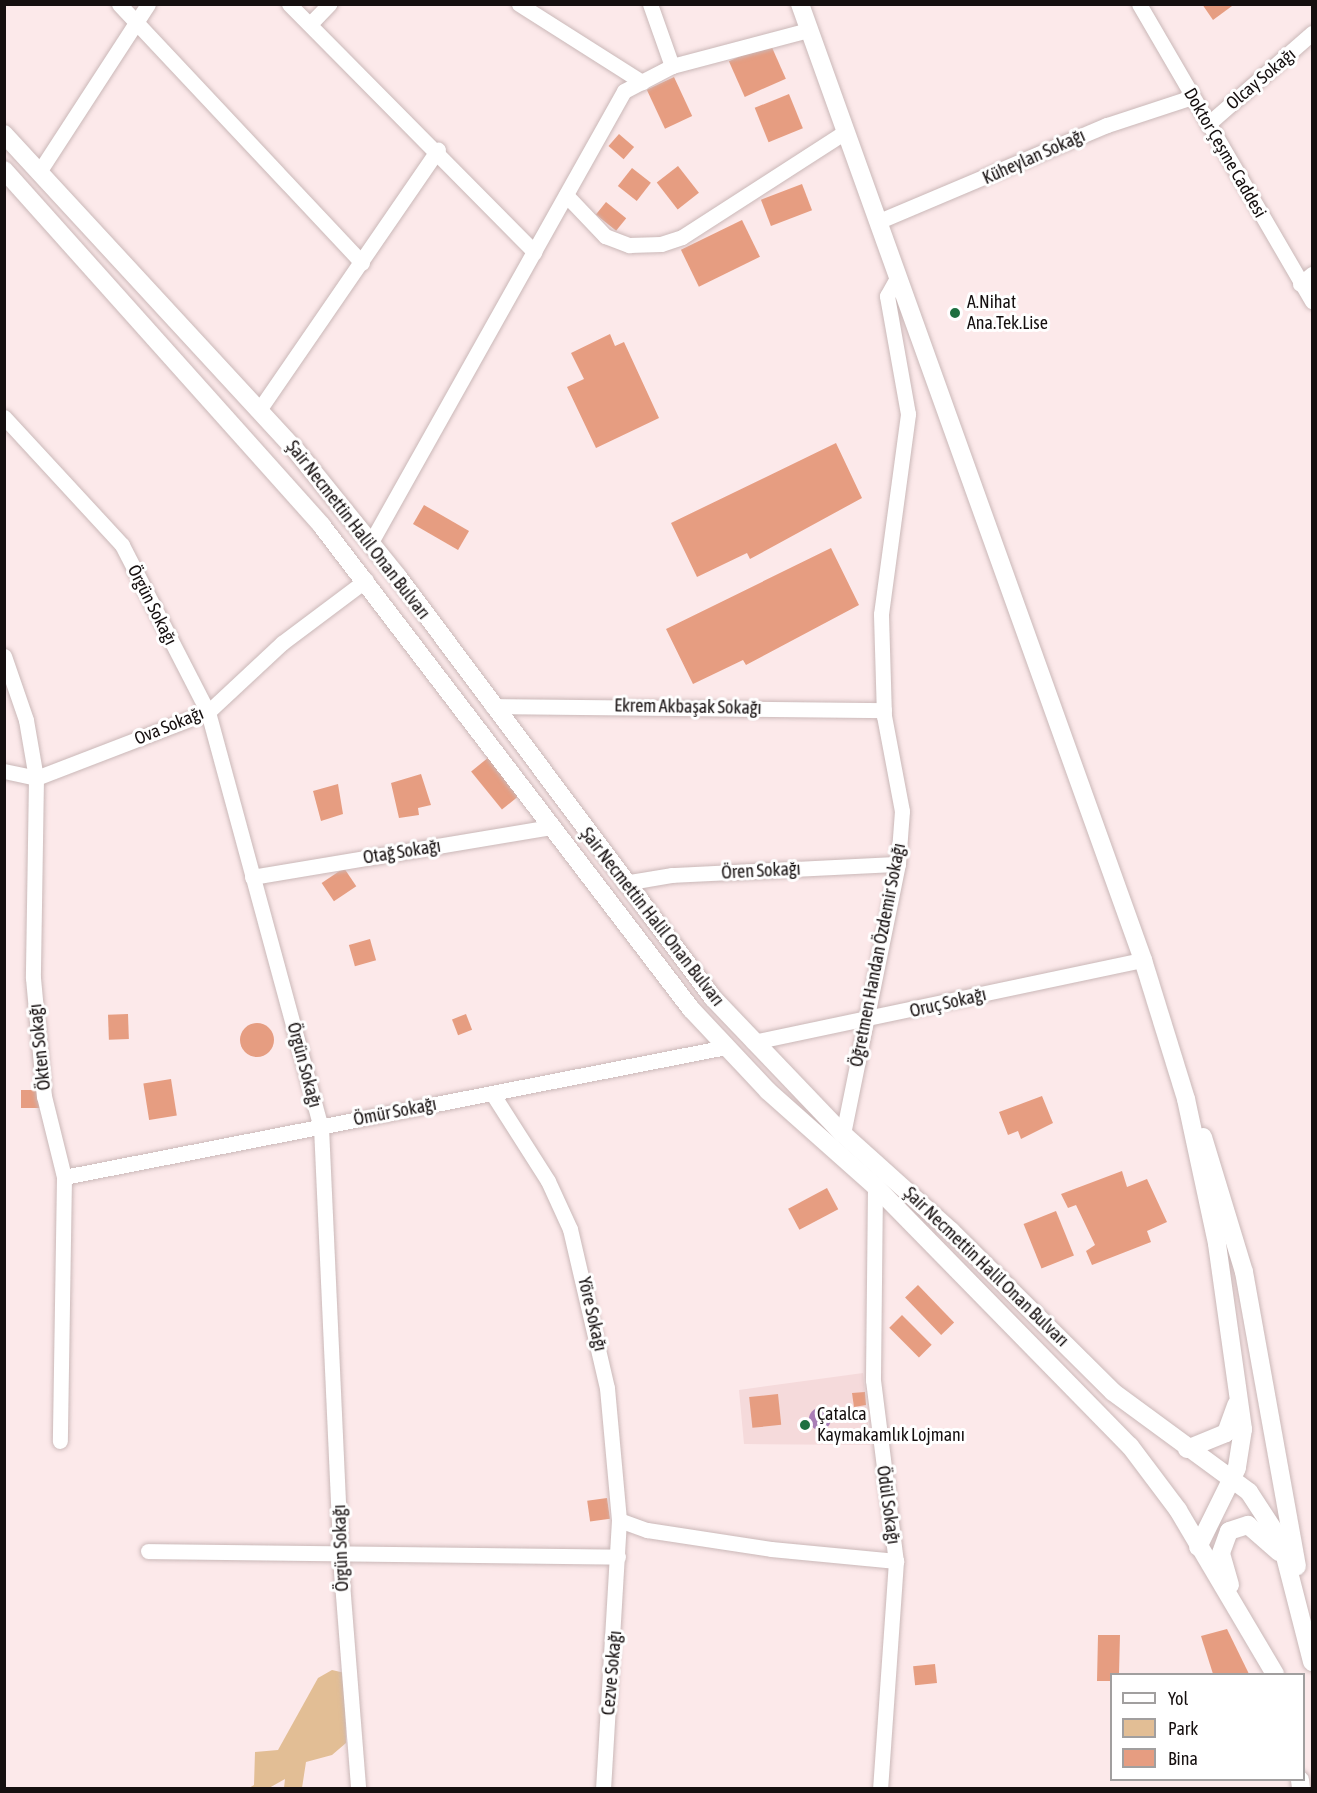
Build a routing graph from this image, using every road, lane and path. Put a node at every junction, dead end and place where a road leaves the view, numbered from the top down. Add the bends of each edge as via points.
1 (119, 4) edge
2 (148, 4) edge
3 (290, 4) edge
4 (329, 4) edge
5 (519, 4) edge
6 (650, 4) edge
7 (800, 4) edge
8 (1139, 4) edge
9 (136, 22) junction
10 (310, 24) junction
11 (808, 30) junction
12 (1312, 33) edge
13 (672, 66) junction
14 (642, 82) junction
15 (1192, 97) junction
16 (1208, 124) junction
17 (845, 132) junction
18 (4, 134) edge
19 (438, 150) junction
20 (4, 170) edge
21 (39, 172) junction
22 (566, 195) junction
23 (878, 222) junction
24 (534, 252) junction
25 (362, 263) junction
26 (1312, 274) edge
27 (897, 278) junction
28 (1300, 284) junction
29 (1312, 301) edge
30 (259, 410) junction
31 (4, 417) edge
32 (370, 542) junction
33 (366, 580) junction
34 (4, 656) edge
35 (492, 706) junction
36 (884, 710) junction
37 (208, 712) junction
38 (4, 771) edge
39 (36, 778) junction
40 (551, 827) junction
41 (898, 864) junction
42 (252, 877) junction
43 (624, 883) junction
44 (1143, 960) junction
45 (867, 1022) junction
46 (753, 1041) junction
47 (726, 1047) junction
48 (492, 1093) junction
49 (1186, 1098) junction
50 (321, 1127) junction
51 (843, 1134) junction
52 (64, 1178) junction
53 (875, 1186) junction
54 (1238, 1388) junction
55 (60, 1441) dead end
56 (1187, 1449) junction
57 (1233, 1476) junction
58 (619, 1520) junction
59 (1198, 1547) junction
60 (148, 1551) dead end
61 (341, 1553) junction
62 (618, 1557) junction
63 (896, 1561) junction
64 (1288, 1563) junction
65 (1298, 1592) junction
66 (1235, 1604) junction
67 (1309, 1631) edge
68 (1312, 1662) edge
69 (1274, 1673) edge
70 (358, 1788) edge
71 (603, 1788) edge
72 (880, 1788) edge

1 - 9 street
2 - 9 street
3 - 10 street
4 - 10 street
5 - 14 street
6 - 13 street
7 - 11 main road
8 - 15 street, Doktor Çeşme Caddesi
9 - 21 street
9 - 25 street
10 - 19 street
11 - 13 street
11 - 17 main road
12 - 16 street, Olcay Sokağı
13 - 14 street
14 - 22 street via 624,92
15 - 16 street, Doktor Çeşme Caddesi
15 - 23 street, Küheylan Sokağı via 1107,124
16 - 28 street, Doktor Çeşme Caddesi
17 - 22 street via 682,237 661,244 628,245 605,236
17 - 23 main road
18 - 21 main road, Şair Necmettin Halil Onan Bulvarı
19 - 24 street
19 - 25 street
20 - 33 main road, Şair Necmettin Halil Onan Bulvarı
21 - 30 main road, Şair Necmettin Halil Onan Bulvarı
22 - 24 street
23 - 27 main road
24 - 32 street
25 - 30 street
26 - 28 street
27 - 36 street, Öğretmen Handan Özdemir Sokağı via 887,296 908,414 880,614
27 - 44 main road
28 - 29 street, Doktor Çeşme Caddesi
30 - 32 main road, Şair Necmettin Halil Onan Bulvarı
31 - 37 street, Örgün Sokağı via 122,545
32 - 35 main road, Şair Necmettin Halil Onan Bulvarı
33 - 37 street, Ova Sokağı via 282,643
33 - 40 main road, Şair Necmettin Halil Onan Bulvarı
34 - 39 street, Ökten Sokağı via 26,720
35 - 36 street, Ekrem Akbaşak Sokağı
35 - 43 main road, Şair Necmettin Halil Onan Bulvarı
36 - 41 street, Öğretmen Handan Özdemir Sokağı via 902,811
37 - 39 street, Ova Sokağı
37 - 42 street, Örgün Sokağı
38 - 39 street
39 - 52 street, Ökten Sokağı via 33,978 44,1096
40 - 42 street, Otağ Sokağı
40 - 47 main road, Şair Necmettin Halil Onan Bulvarı via 657,970
41 - 43 street, Ören Sokağı via 672,875
41 - 45 street, Öğretmen Handan Özdemir Sokağı
42 - 50 street, Örgün Sokağı
43 - 46 main road, Şair Necmettin Halil Onan Bulvarı via 676,953
44 - 45 street, Oruç Sokağı
44 - 49 main road
45 - 46 street, Oruç Sokağı
45 - 51 street, Öğretmen Handan Özdemir Sokağı
46 - 51 main road, Şair Necmettin Halil Onan Bulvarı
47 - 48 street, Ömür Sokağı
47 - 53 main road, Şair Necmettin Halil Onan Bulvarı
48 - 50 street, Ömür Sokağı
48 - 58 street, Yöre Sokağı via 543,1172 570,1229 607,1388
49 - 54 main road via 1217,1245
49 - 65 main road via 1244,1272 1295,1539
50 - 52 street, Ömür Sokağı
50 - 61 street, Örgün Sokağı
51 - 56 main road, Şair Necmettin Halil Onan Bulvarı via 951,1231 1113,1392
52 - 55 street, Ökten Sokağı
53 - 59 main road, Şair Necmettin Halil Onan Bulvarı via 1130,1446
53 - 63 street, Ödül Sokağı via 873,1380
54 - 56 main road via 1226,1433
54 - 57 main road via 1243,1430
56 - 57 main road, Şair Necmettin Halil Onan Bulvarı
57 - 59 main road
57 - 64 main road, Şair Necmettin Halil Onan Bulvarı via 1264,1511
58 - 62 street, Yöre Sokağı
58 - 63 street via 647,1530 771,1549
59 - 66 main road, Şair Necmettin Halil Onan Bulvarı
60 - 61 street
61 - 62 street
61 - 70 street, Örgün Sokağı
62 - 71 street, Cezve Sokağı
63 - 72 street, Ödül Sokağı
64 - 65 main road, Şair Necmettin Halil Onan Bulvarı
64 - 66 main road via 1258,1530 1248,1525 1229,1531 1221,1553
65 - 67 main road, Şair Necmettin Halil Onan Bulvarı
66 - 69 main road, Şair Necmettin Halil Onan Bulvarı
67 - 68 main road, Şair Necmettin Halil Onan Bulvarı

